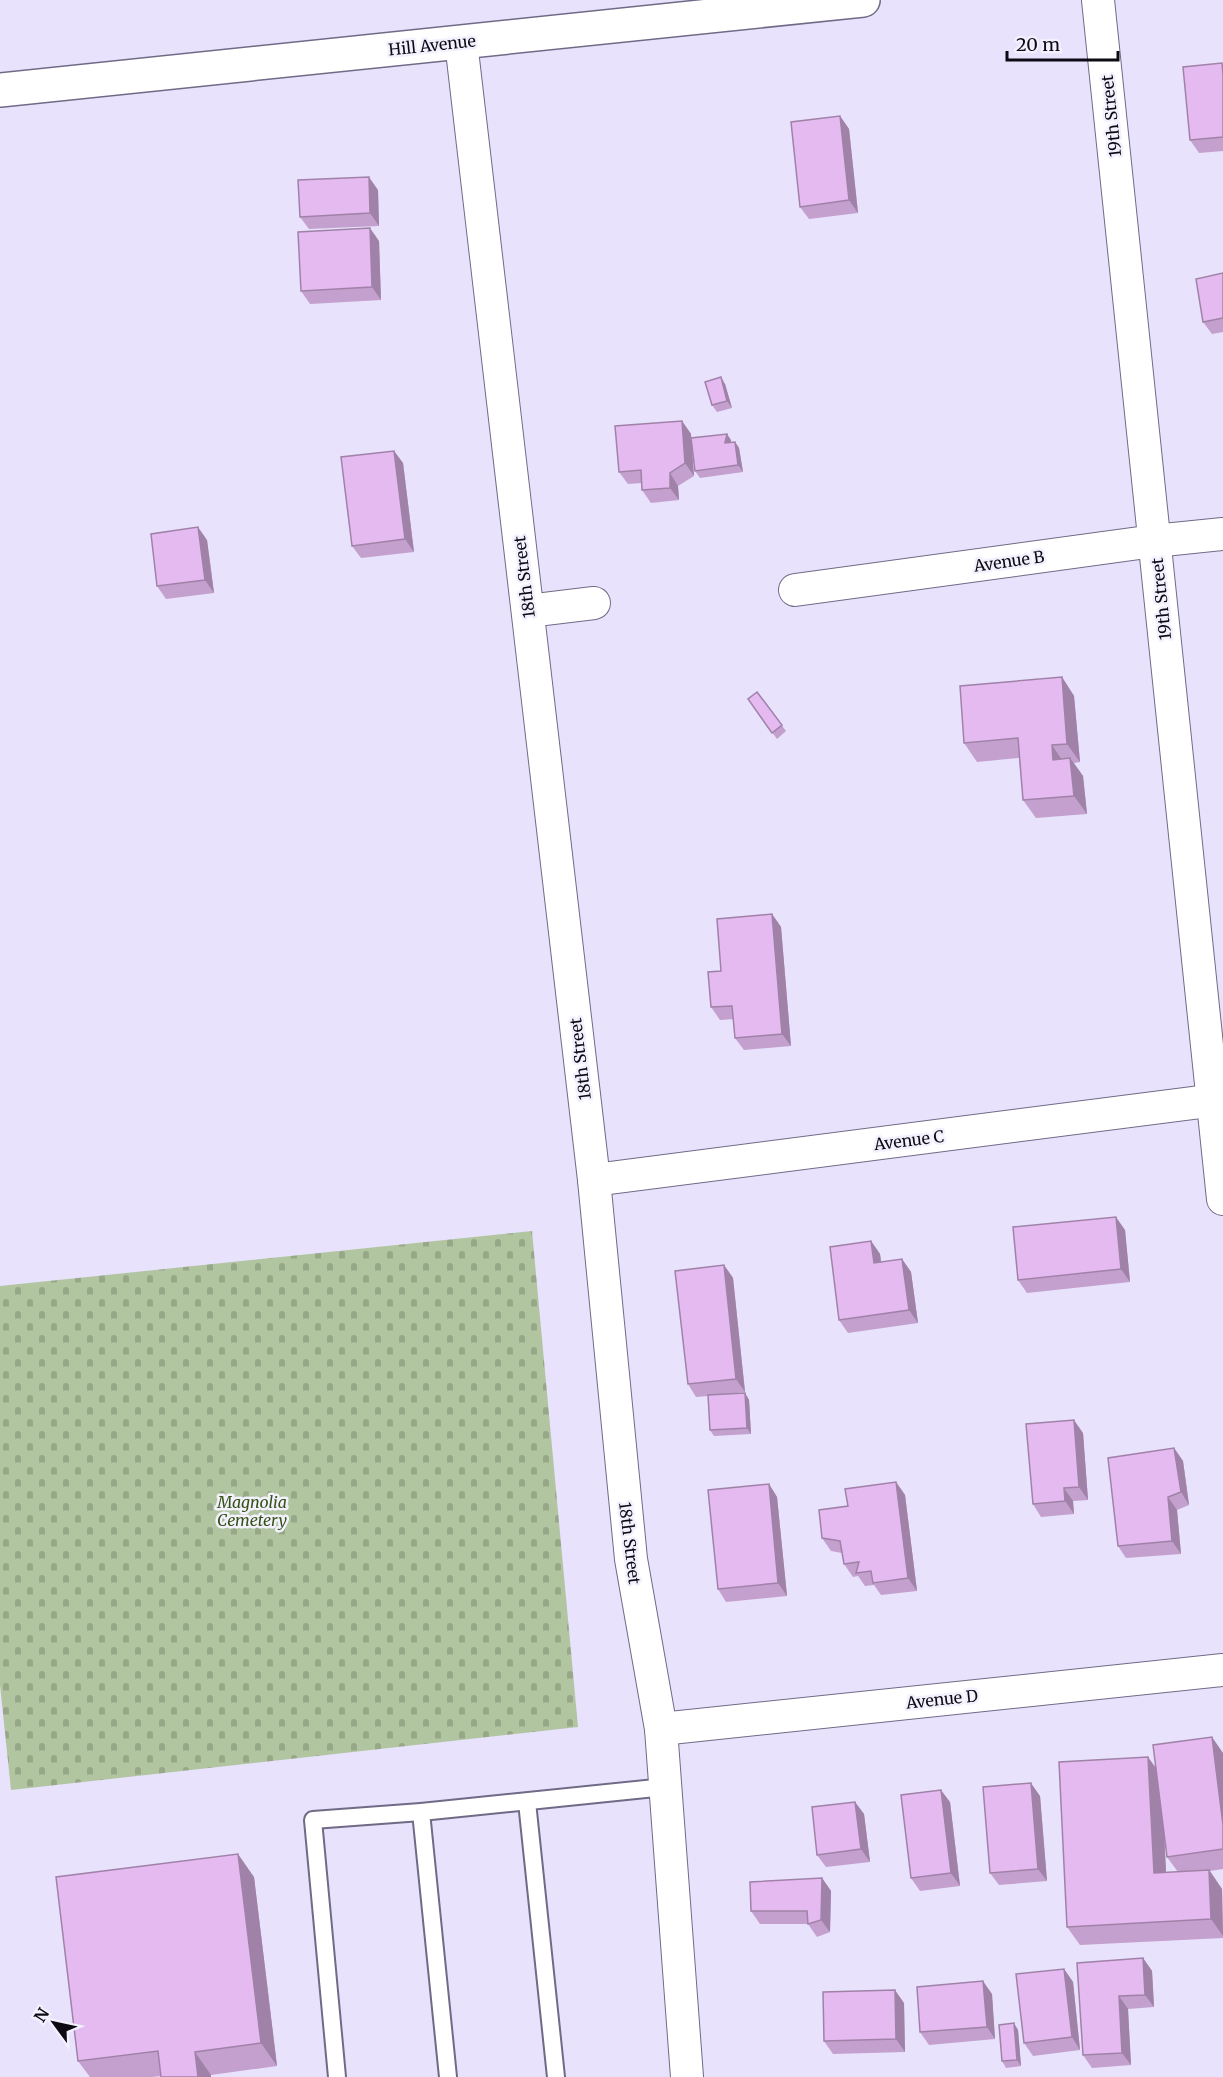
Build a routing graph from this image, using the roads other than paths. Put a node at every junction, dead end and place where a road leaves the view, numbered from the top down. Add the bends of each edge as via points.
1 (864, 0) edge
2 (1098, 0) edge
3 (461, 42) junction
4 (0, 90) edge
5 (1223, 534) edge
6 (1154, 541) junction
7 (795, 590) dead end
8 (594, 603) dead end
9 (528, 611) junction
10 (1218, 1100) edge
11 (594, 1180) junction
12 (1223, 1199) edge
13 (1223, 1670) edge
14 (661, 1729) junction
15 (665, 1787) junction
16 (527, 1802) junction
17 (421, 1812) junction
18 (337, 2077) edge
19 (448, 2077) edge
20 (556, 2077) edge
21 (687, 2077) edge

1 - 3 street, Hill Avenue
2 - 6 street, 19th Street
3 - 4 street, Hill Avenue
3 - 9 street, 18th Street
5 - 6 street, Avenue B
6 - 7 street, Avenue B
6 - 10 street, 19th Street
8 - 9 street
9 - 11 street, 18th Street
10 - 11 street, Avenue C
10 - 12 street, 19th Street
11 - 14 street, 18th Street via 631,1559
13 - 14 street, Avenue D
14 - 15 street, 18th Street
15 - 16 lane
15 - 21 street, 18th Street
16 - 17 lane
16 - 20 lane
17 - 18 lane via 313,1820
17 - 19 lane

